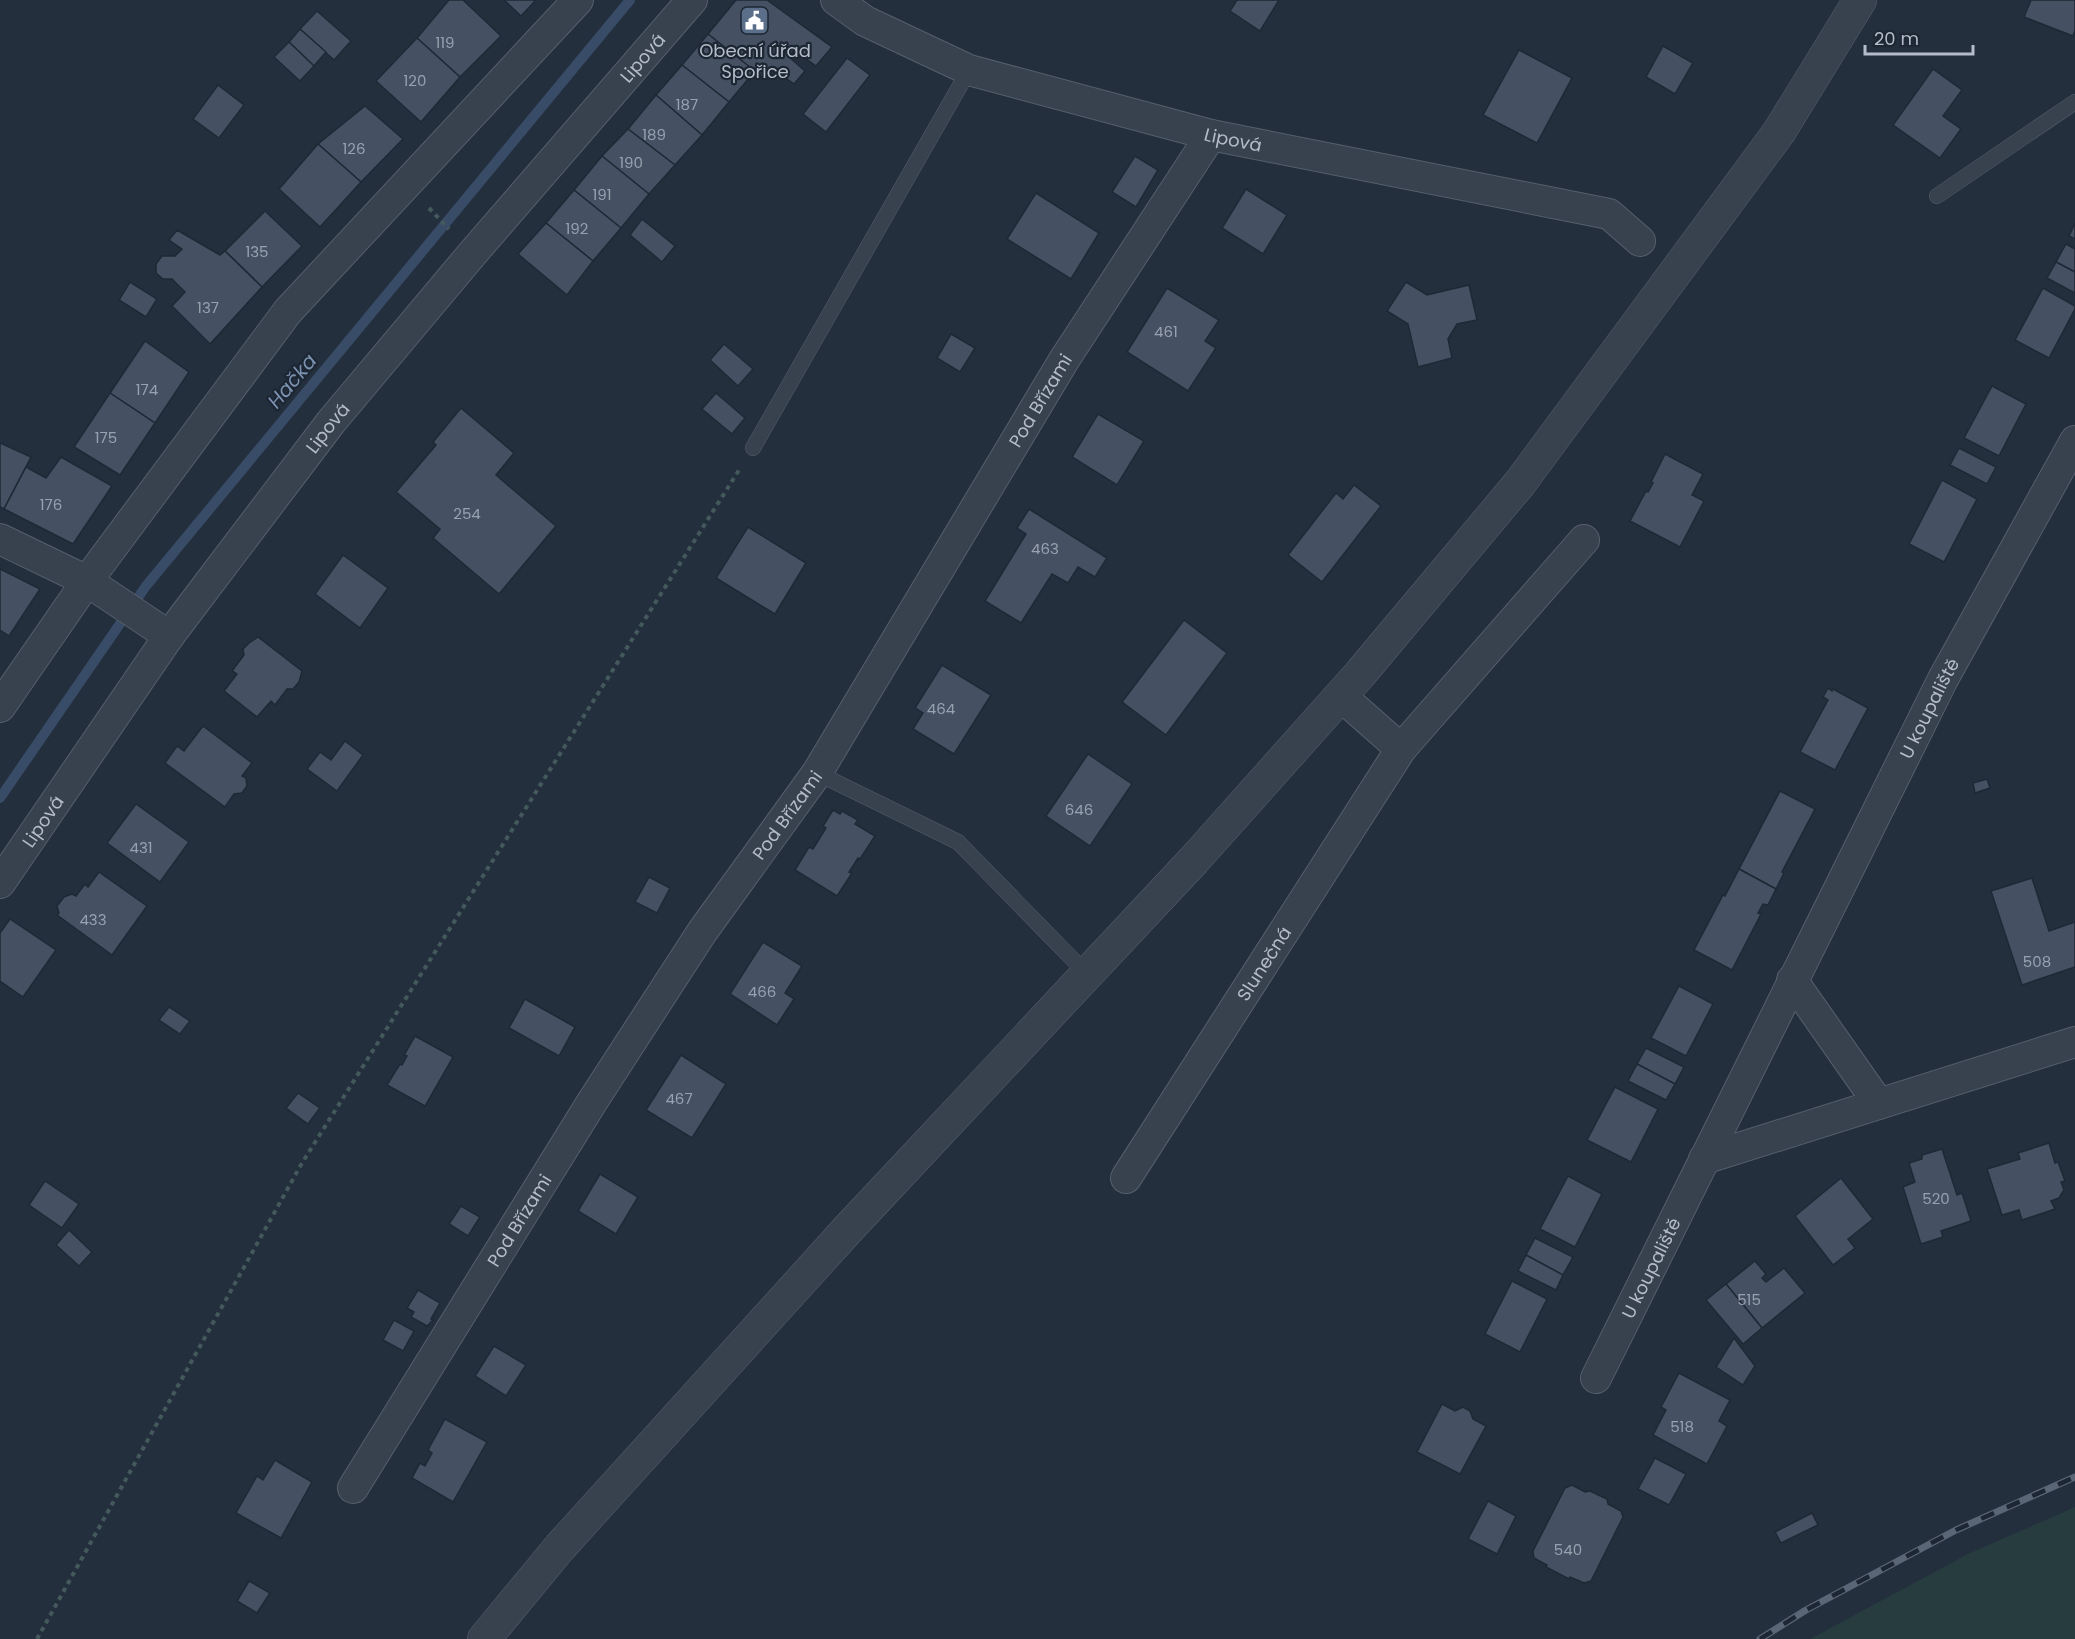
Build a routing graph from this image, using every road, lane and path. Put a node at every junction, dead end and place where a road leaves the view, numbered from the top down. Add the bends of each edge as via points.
1 (578, 0) edge
2 (692, 0) edge
3 (836, 0) edge
4 (1860, 0) edge
5 (969, 70) junction
6 (2075, 102) edge
7 (1212, 135) junction
8 (406, 184) junction
9 (1937, 196) dead end
10 (1640, 241) dead end
11 (472, 254) junction
12 (2075, 441) edge
13 (753, 448) joint
14 (0, 539) edge
15 (1584, 540) dead end
16 (87, 581) junction
17 (169, 636) junction
18 (1341, 696) junction
19 (0, 707) edge
20 (1401, 748) junction
21 (817, 773) junction
22 (0, 883) edge
23 (1087, 974) junction
24 (1792, 980) junction
25 (2075, 1042) edge
26 (1879, 1104) junction
27 (1704, 1159) junction
28 (1126, 1178) dead end
29 (1596, 1378) dead end
30 (353, 1488) dead end
31 (38, 1639) edge
32 (484, 1639) edge

1 - 8 street
2 - 11 street, Lipová
3 - 5 street, Lipová via 865,21
4 - 18 street via 1779,132 1520,483
5 - 7 street, Lipová
5 - 13 lane
6 - 9 lane
7 - 10 street, Lipová via 1609,214
7 - 21 street, Pod Břízami via 1064,360
8 - 11 path
8 - 16 street via 288,311
11 - 17 street, Lipová via 331,422
12 - 24 street, U koupaliště via 1943,679
13 - 31 path via 302,1163
14 - 16 street
15 - 20 street, Slunečná
16 - 17 street
16 - 19 street
17 - 22 street, Lipová
18 - 20 street
18 - 23 street
20 - 28 street, Slunečná
21 - 23 lane via 958,842
21 - 30 street, Pod Břízami via 695,942
23 - 32 street via 841,1237 560,1547
24 - 26 street
24 - 27 street, U koupaliště
25 - 26 street
26 - 27 street
27 - 29 street, U koupaliště

